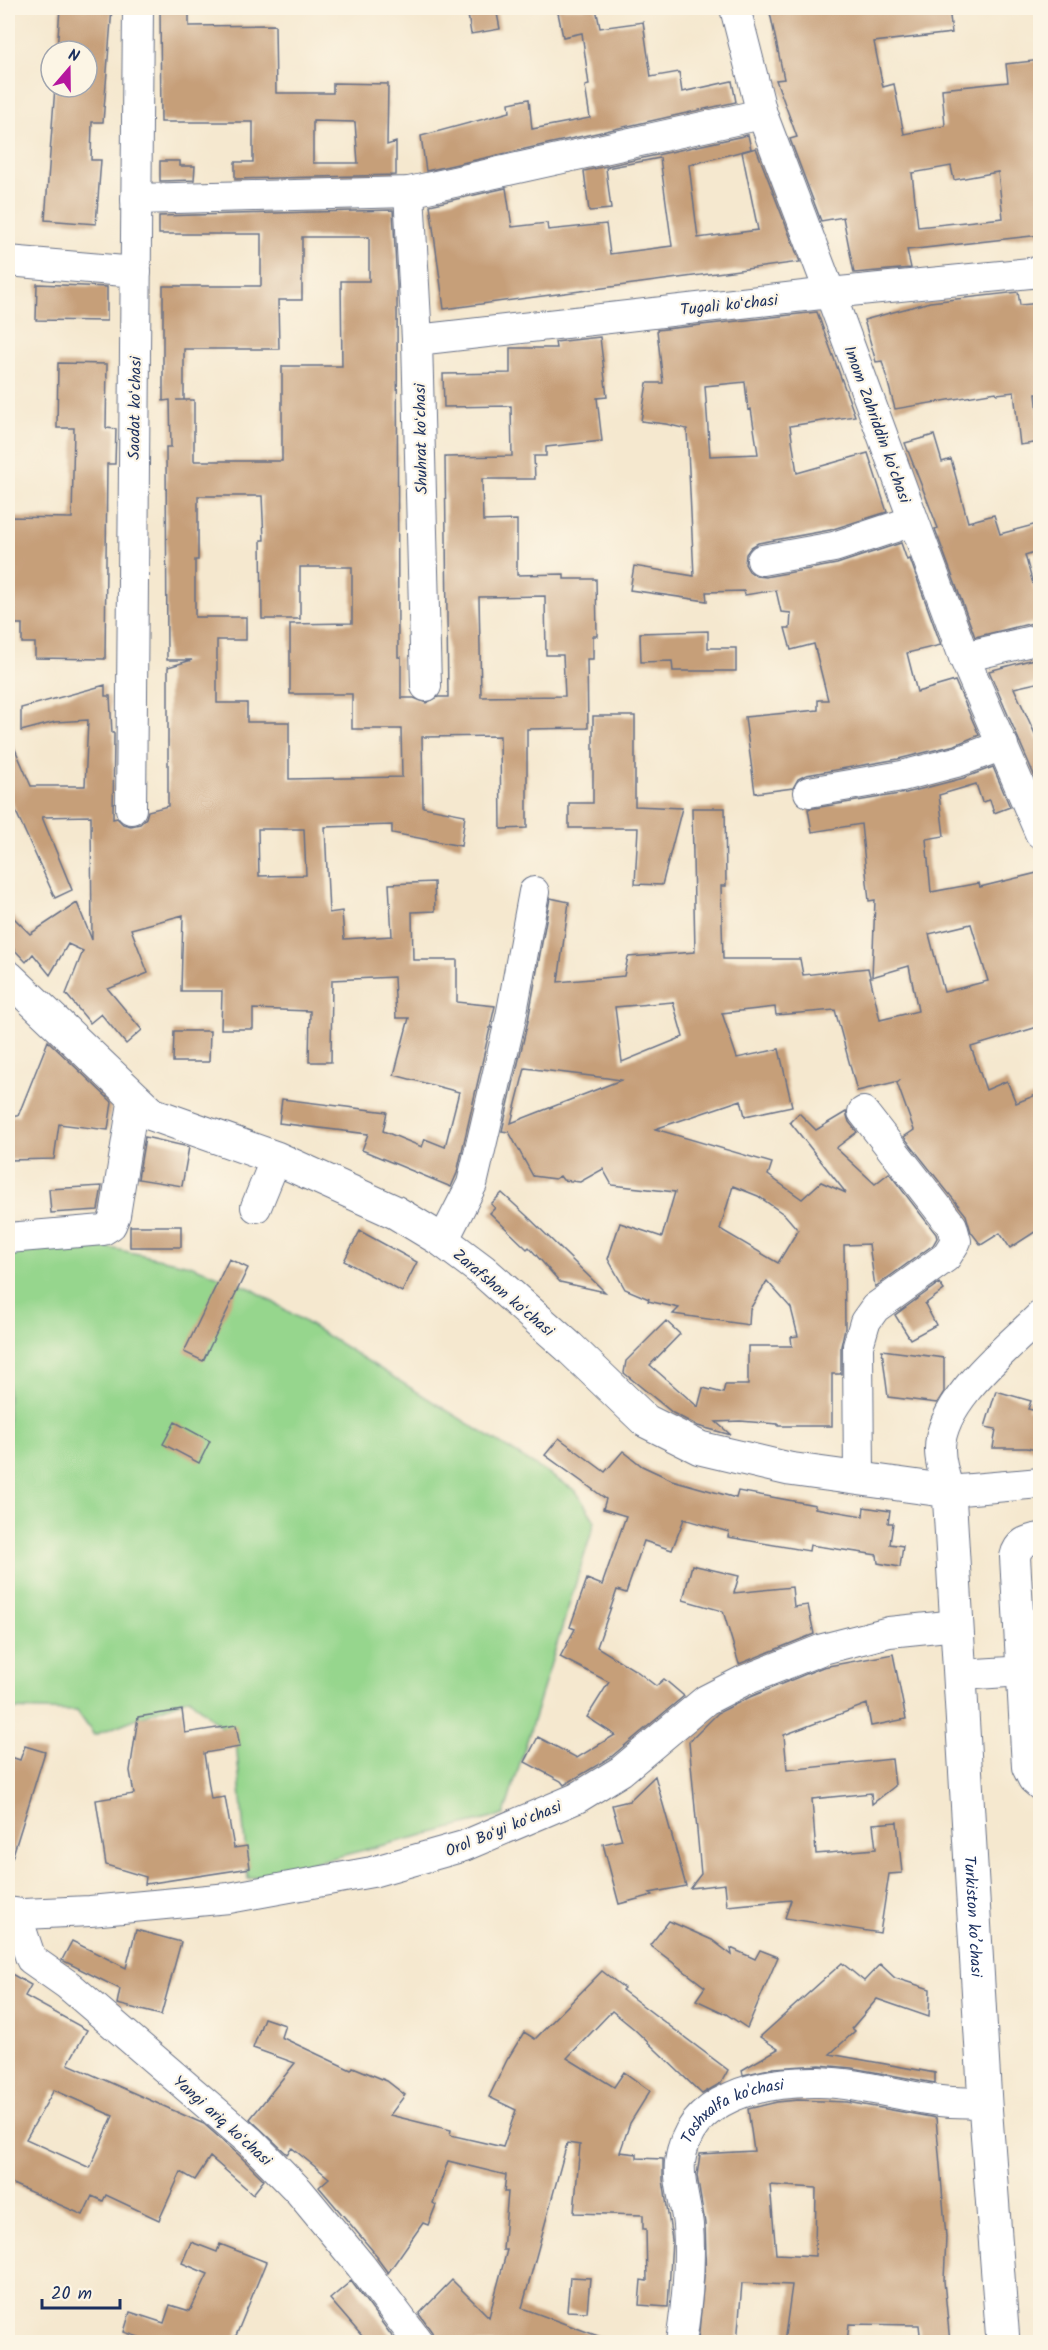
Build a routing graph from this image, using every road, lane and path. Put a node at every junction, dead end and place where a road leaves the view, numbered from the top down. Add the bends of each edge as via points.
1 (138, 8) edge
2 (735, 8) edge
3 (762, 114) junction
4 (409, 192) junction
5 (136, 199) junction
6 (8, 261) edge
7 (136, 272) junction
8 (1041, 272) edge
9 (830, 293) junction
10 (417, 340) junction
11 (914, 521) junction
12 (762, 560) dead end
13 (1041, 639) edge
14 (964, 657) junction
15 (426, 686) dead end
16 (1003, 745) junction
17 (809, 792) dead end
18 (131, 809) dead end
19 (1041, 833) edge
20 (534, 892) dead end
21 (8, 977) edge
22 (134, 1097) junction
23 (863, 1112) dead end
24 (276, 1158) junction
25 (256, 1207) dead end
26 (8, 1238) edge
27 (443, 1241) junction
28 (1041, 1317) edge
29 (859, 1479) junction
30 (1041, 1484) edge
31 (949, 1491) junction
32 (1041, 1538) edge
33 (957, 1625) junction
34 (1031, 1671) edge
35 (960, 1675) junction
36 (1041, 1785) edge
37 (16, 1913) edge
38 (986, 2103) junction
39 (418, 2343) edge
40 (681, 2343) edge
41 (1003, 2343) edge

1 - 5 street, Saodat koʻchasi
2 - 3 street, Imom Zahriddin koʻchasi
3 - 4 street
3 - 9 street, Imom Zahriddin koʻchasi
4 - 5 street
4 - 10 street, Shuhrat koʻchasi
5 - 7 street, Saodat koʻchasi
6 - 7 street
7 - 18 street, Saodat koʻchasi
8 - 9 street, Tugali koʻchasi
9 - 10 street, Tugali koʻchasi
9 - 11 street, Imom Zahriddin koʻchasi
10 - 15 street, Shuhrat koʻchasi
11 - 12 street via 834,547
11 - 14 street, Imom Zahriddin koʻchasi
13 - 14 street
14 - 16 street, Imom Zahriddin koʻchasi
16 - 17 street via 902,776
16 - 19 street, Imom Zahriddin koʻchasi
20 - 27 street via 511,1017 472,1184
21 - 22 main road, Zarafshon koʻchasi
22 - 24 main road, Zarafshon koʻchasi via 152,1114
22 - 26 street via 111,1225 103,1230
23 - 29 street via 952,1226 956,1241 946,1257 875,1308 865,1322 858,1346
24 - 25 street
24 - 27 main road, Zarafshon koʻchasi via 395,1212
27 - 29 main road, Zarafshon koʻchasi via 569,1347 646,1421 700,1448 789,1469
28 - 31 street via 978,1377 945,1425 940,1449
29 - 31 main road, Zarafshon koʻchasi
30 - 31 street, Zarafshon koʻchasi
31 - 33 main road, Turkiston ko’chasi
32 - 34 street via 1022,1543 1015,1557
33 - 35 main road, Turkiston ko’chasi
33 - 37 street, Orol Boʻyi koʻchasi via 889,1632 823,1649 743,1681 706,1700 621,1772 577,1798 464,1846 372,1872 229,1898 90,1911
34 - 35 street
34 - 36 street via 1027,1767
35 - 38 main road, Turkiston ko’chasi
37 - 39 street, Yangi ariq koʻchasi via 31,1959 251,2142 313,2208
38 - 40 street, Toshxalfa ko'chasi via 943,2102 829,2083 794,2083 740,2093 700,2117 687,2133 680,2165 688,2224
38 - 41 main road, Turkiston ko’chasi

